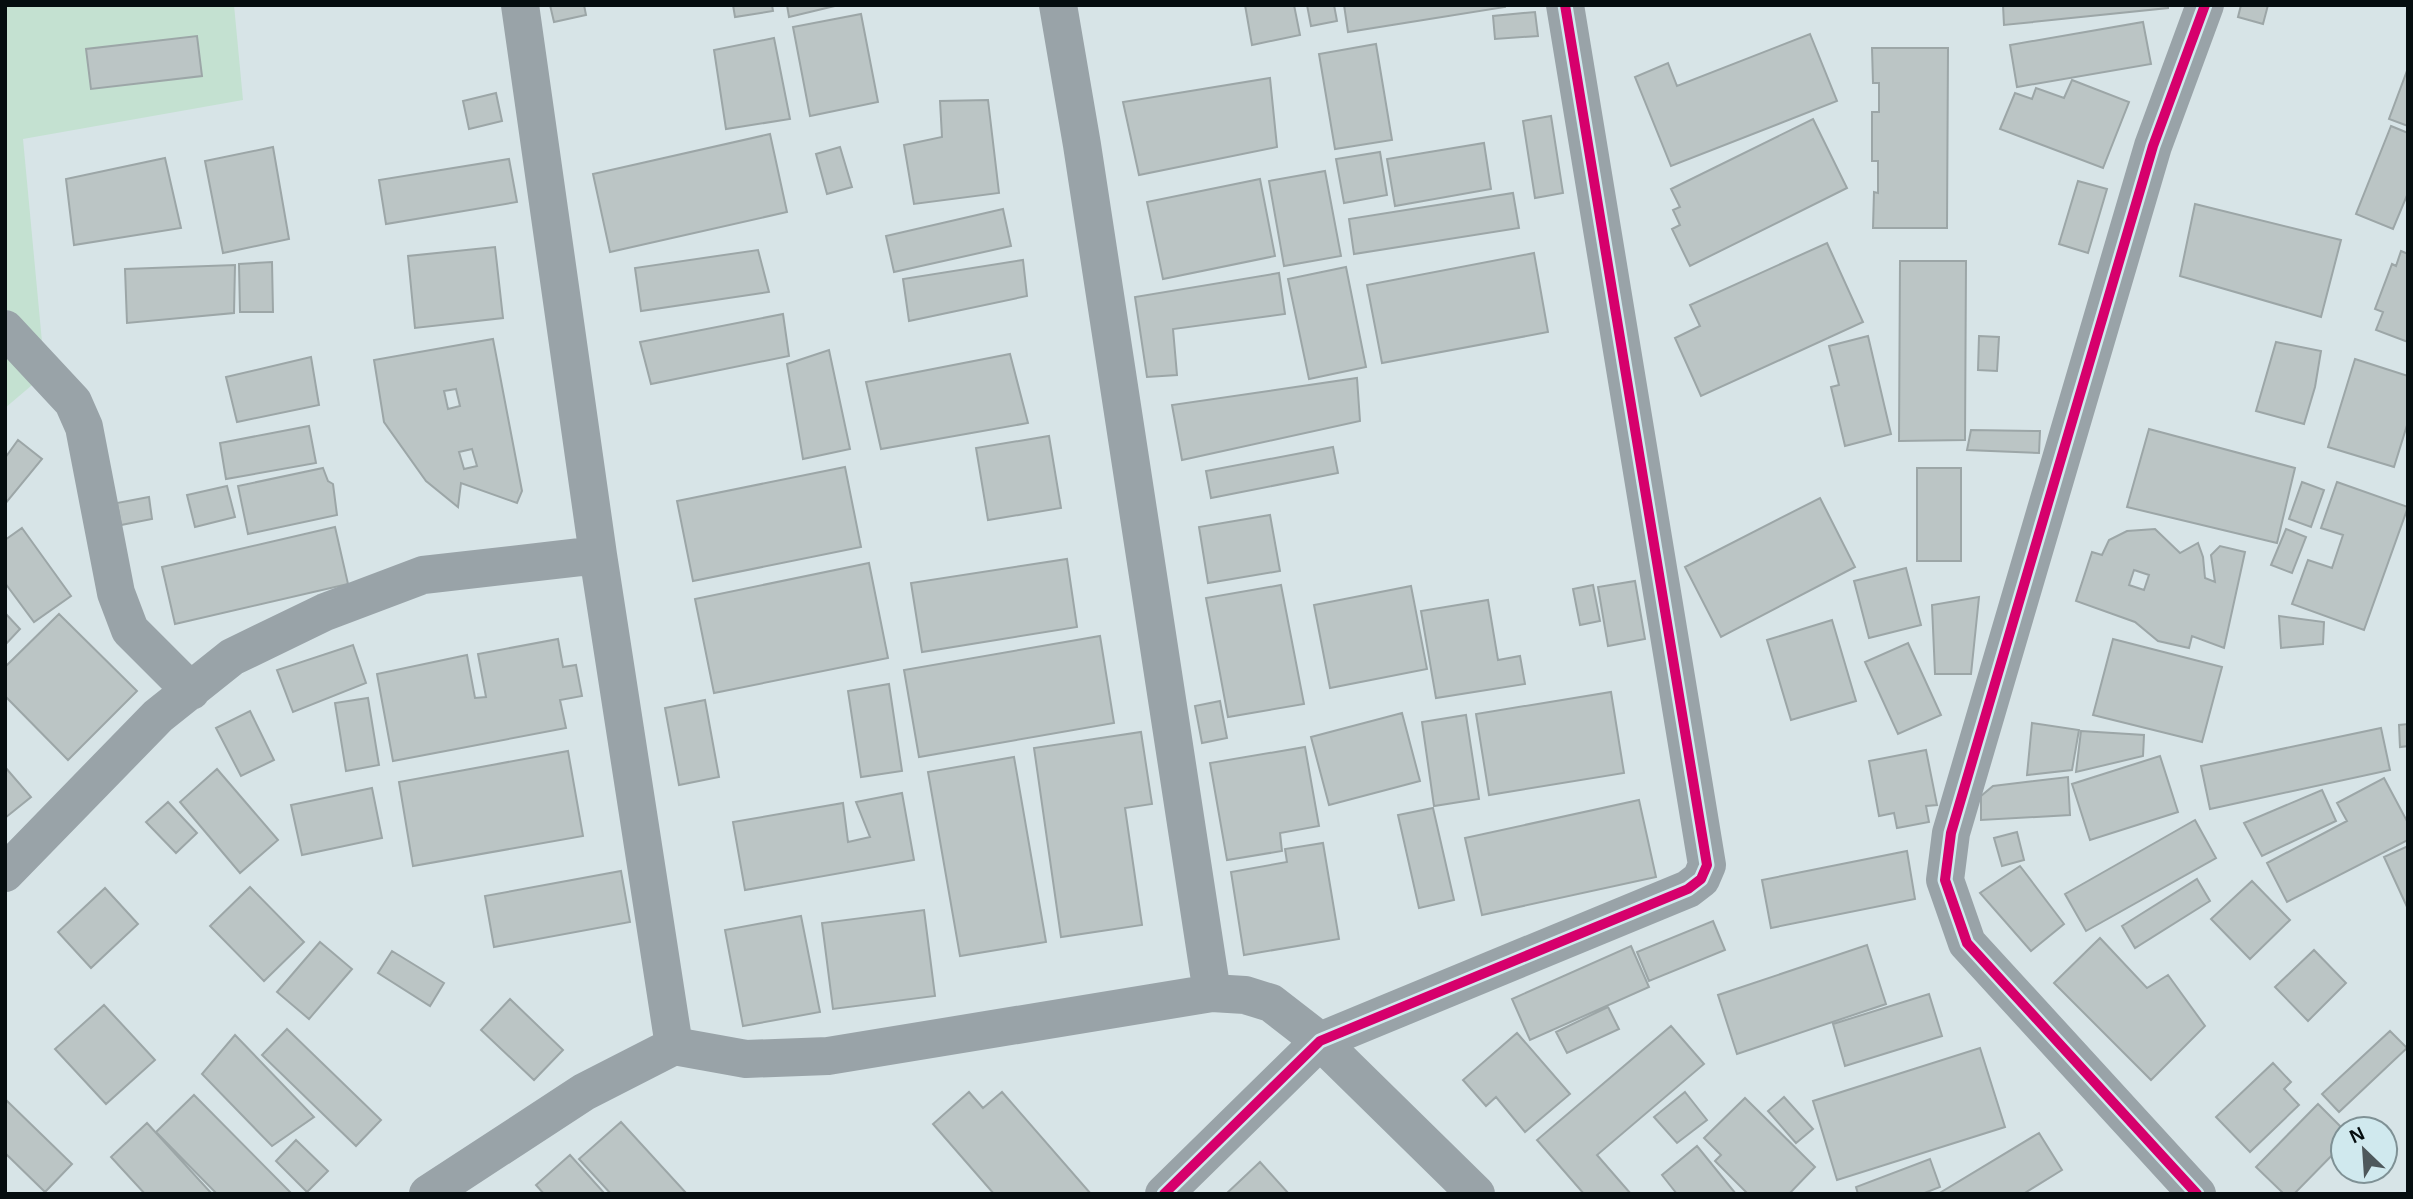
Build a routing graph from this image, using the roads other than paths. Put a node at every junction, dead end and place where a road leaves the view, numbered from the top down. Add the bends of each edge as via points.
1 (520, 5) edge
2 (1058, 5) edge
3 (1565, 5) edge
4 (2205, 5) edge
5 (5, 329) edge
6 (598, 555) junction
7 (191, 691) junction
8 (5, 873) edge
9 (1212, 993) junction
10 (1320, 1041) junction
11 (674, 1046) junction
12 (428, 1194) edge
13 (1164, 1194) edge
14 (1476, 1194) edge
15 (2197, 1194) edge

1 - 6 street
2 - 9 street
3 - 10 street via 1707,865 1702,879 1688,889
4 - 15 street via 2145,173 1951,832 1945,880 1967,943
5 - 7 street via 73,402 84,427 116,593 130,631
6 - 7 street via 423,575 326,612 232,657
6 - 11 street
7 - 8 street via 158,716
9 - 10 street via 1245,995 1271,1003
9 - 11 street via 828,1056 746,1059
10 - 13 street
10 - 14 street
11 - 12 street via 584,1092

